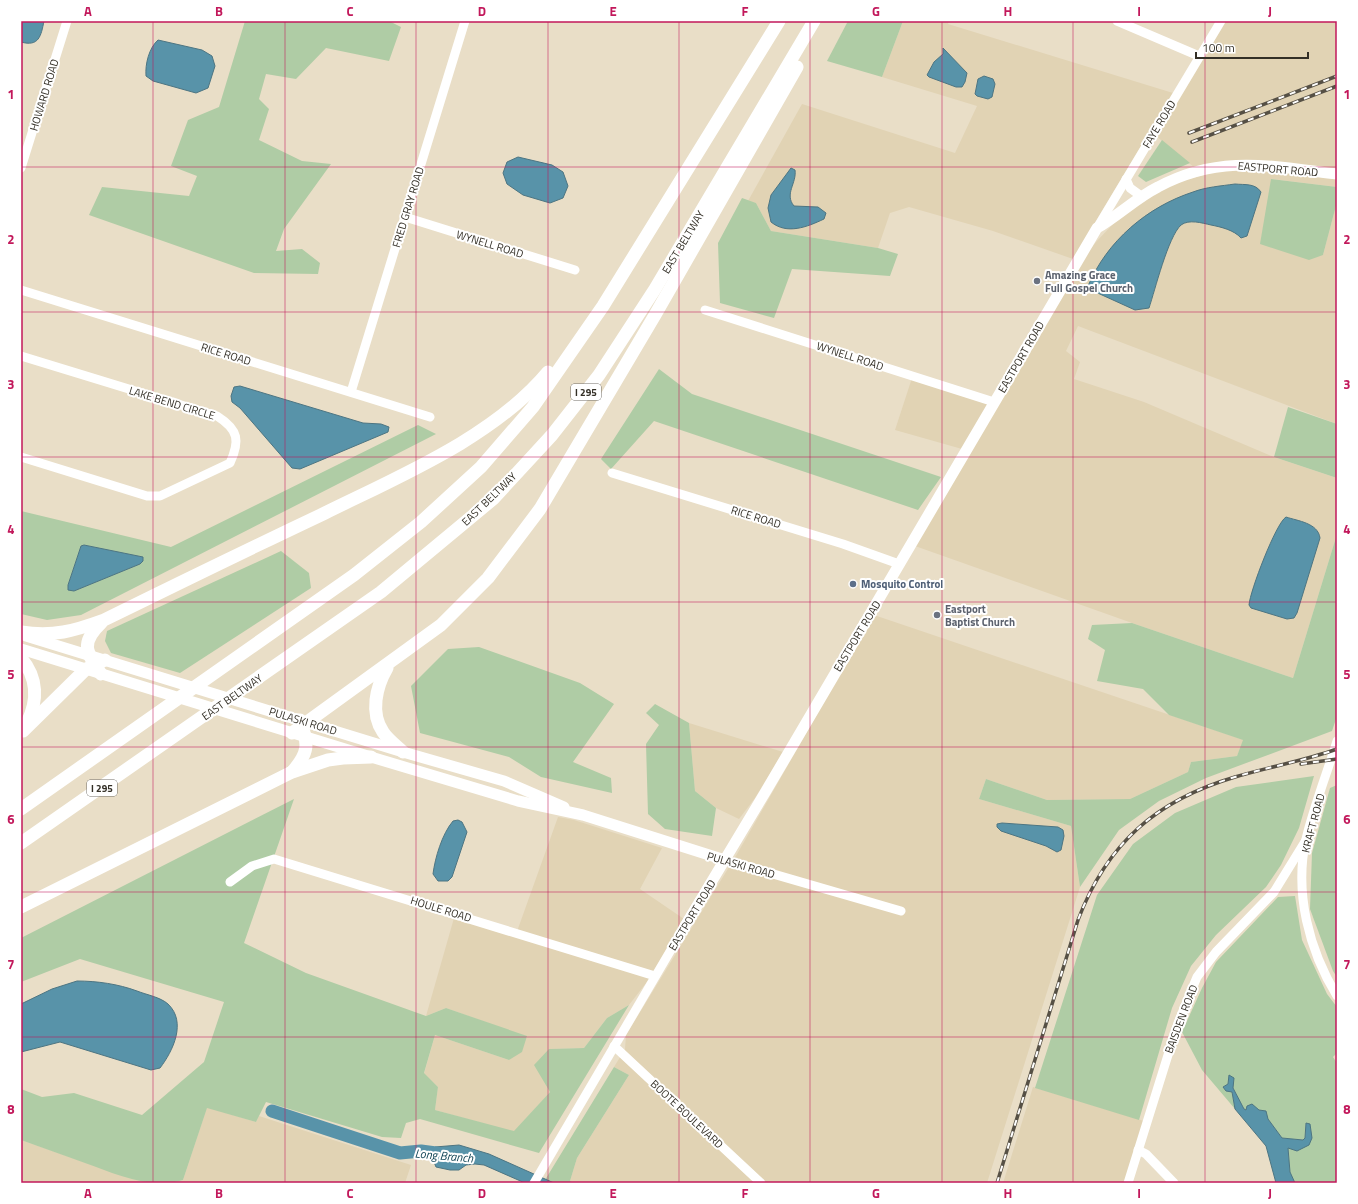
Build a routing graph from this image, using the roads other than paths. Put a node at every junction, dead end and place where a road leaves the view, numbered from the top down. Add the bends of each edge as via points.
1 (66, 21) edge
2 (464, 21) edge
3 (779, 21) edge
4 (814, 21) edge
5 (822, 21) edge
6 (1117, 21) edge
7 (1220, 21) edge
8 (1199, 56) junction
9 (21, 168) edge
10 (1337, 174) edge
11 (1126, 179) junction
12 (1141, 196) junction
13 (405, 217) junction
14 (1097, 228) junction
15 (575, 270) dead end
16 (21, 290) edge
17 (604, 306) junction
18 (705, 310) dead end
19 (21, 356) edge
20 (351, 392) junction
21 (994, 402) junction
22 (430, 417) dead end
23 (21, 457) edge
24 (612, 473) dead end
25 (900, 564) junction
26 (104, 620) junction
27 (21, 633) edge
28 (21, 649) edge
29 (21, 658) edge
30 (391, 663) junction
31 (95, 665) junction
32 (301, 728) junction
33 (22, 732) edge
34 (1337, 741) edge
35 (403, 752) junction
36 (371, 757) junction
37 (292, 772) junction
38 (21, 809) edge
39 (583, 815) junction
40 (1306, 840) junction
41 (21, 843) edge
42 (725, 860) junction
43 (1302, 876) junction
44 (1285, 877) junction
45 (230, 882) dead end
46 (21, 906) edge
47 (901, 911) dead end
48 (685, 926) joint
49 (655, 976) junction
50 (1337, 996) edge
51 (614, 1046) junction
52 (1138, 1150) junction
53 (534, 1183) edge
54 (760, 1183) edge
55 (1128, 1183) edge
56 (1174, 1183) edge

1 - 9 street, HOWARD ROAD
2 - 13 street, FRED GRAY ROAD
3 - 17 highway, I 295
4 - 41 highway, EAST BELTWAY / I 295 via 655,289 599,375 552,434 493,499 405,573
5 - 30 highway via 655,315 540,509 488,578 441,625
6 - 8 street
7 - 8 street, FAYE ROAD
8 - 11 street, FAYE ROAD
10 - 12 main road, EASTPORT ROAD via 1255,165 1219,166 1177,178
11 - 12 street via 1130,188
11 - 14 street, FAYE ROAD
12 - 14 main road, EASTPORT ROAD
13 - 15 street, WYNELL ROAD
13 - 20 street, FRED GRAY ROAD
14 - 21 main road, EASTPORT ROAD
16 - 20 street, RICE ROAD
17 - 26 highway via 533,391 503,416 465,440 402,475
17 - 38 highway, I 295 via 533,407 481,467 387,550
18 - 21 street, WYNELL ROAD
19 - 23 street, LAKE BEND CIRCLE via 217,416 234,432 237,447 230,463 160,496 147,496
20 - 22 street, RICE ROAD
21 - 25 main road, EASTPORT ROAD
24 - 25 street, RICE ROAD
25 - 42 main road, EASTPORT ROAD
26 - 27 highway via 74,631 51,635
26 - 31 highway via 90,633 86,644
27 - 31 main road, PULASKI ROAD
28 - 31 main road, PULASKI ROAD
29 - 33 highway via 31,673 35,690 35,705
30 - 32 highway
30 - 35 highway via 379,682 377,719 384,733
31 - 32 main road, PULASKI ROAD
31 - 32 main road, PULASKI ROAD
31 - 33 highway
32 - 35 main road, PULASKI ROAD
32 - 36 main road, PULASKI ROAD
32 - 37 highway via 303,759
34 - 40 street, KRAFT ROAD
35 - 39 main road, PULASKI ROAD via 504,781
36 - 37 highway via 328,760
36 - 39 main road, PULASKI ROAD via 518,801
37 - 46 highway
39 - 42 main road, PULASKI ROAD
40 - 43 street, KRAFT ROAD
40 - 44 street, BAISDEN ROAD
42 - 47 street, PULASKI ROAD
42 - 48 main road, EASTPORT ROAD
43 - 44 street
43 - 50 street, KRAFT ROAD via 1308,934
44 - 52 street, BAISDEN ROAD via 1265,902 1216,952 1197,977 1178,1023
45 - 49 street, HOULE ROAD via 252,866 274,859
48 - 49 street, EASTPORT ROAD
49 - 51 street, EASTPORT ROAD
51 - 53 street, EASTPORT ROAD
51 - 54 street, BOOTE BOULEVARD
52 - 55 street, BAISDEN ROAD
52 - 56 street via 1146,1154

